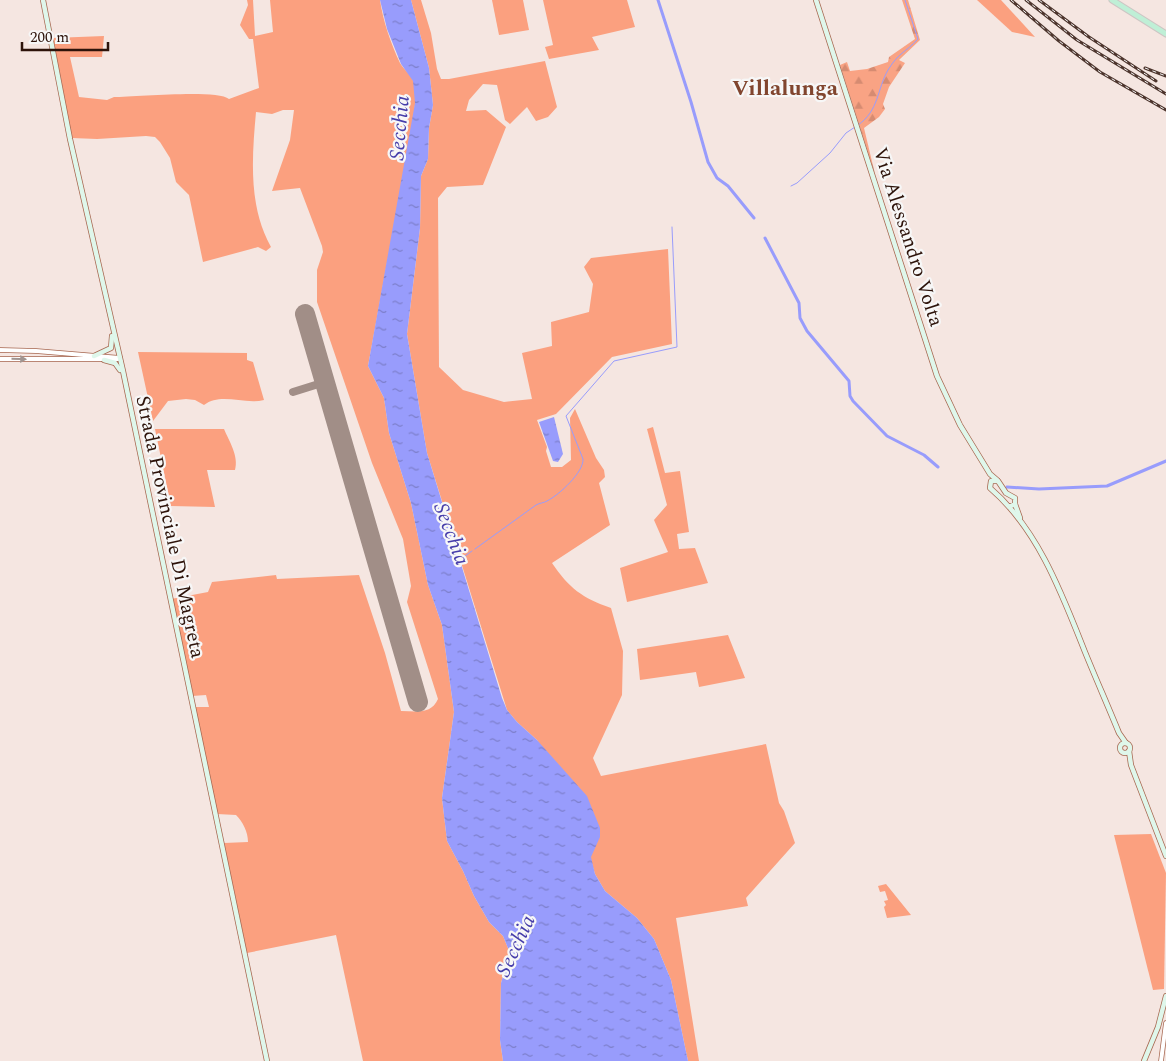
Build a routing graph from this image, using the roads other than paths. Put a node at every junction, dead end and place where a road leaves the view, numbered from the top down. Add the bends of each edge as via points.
1 (43, 0) edge
2 (816, 0) edge
3 (1112, 0) edge
4 (1166, 34) edge
5 (111, 317) junction
6 (0, 350) edge
7 (36, 351) junction
8 (94, 356) junction
9 (120, 358) junction
10 (0, 359) edge
11 (38, 360) junction
12 (104, 360) junction
13 (126, 391) junction
14 (990, 474) junction
15 (997, 480) junction
16 (991, 481) junction
17 (1015, 504) junction
18 (1009, 507) junction
19 (1022, 522) junction
20 (1124, 744) junction
21 (1126, 752) junction
22 (1166, 856) edge
23 (1166, 996) edge
24 (1166, 1024) edge
25 (267, 1061) edge
26 (1144, 1061) edge
27 (1161, 1061) edge

1 - 5 main road, Strada Provinciale Di Magreta via 70,139
2 - 14 main road, Via Alessandro Volta via 937,376 960,425
3 - 4 main road
5 - 8 main road via 111,348
5 - 9 main road, Strada Provinciale Di Magreta
6 - 7 street
7 - 8 street
7 - 11 street via 40,355
8 - 9 street
9 - 12 street
9 - 13 main road, Strada Provinciale Di Magreta
10 -> 11 street
11 - 12 street
12 - 13 main road via 118,365
13 - 25 main road, Strada Provinciale Di Magreta
14 - 15 main road
14 - 16 main road
15 - 16 main road
15 - 17 main road via 1006,493 1015,498
16 - 18 main road via 990,488
17 - 18 main road
17 - 19 main road
18 - 19 main road
19 - 20 main road via 1055,580
20 - 21 main road via 1120,749
20 - 21 main road via 1130,747
21 - 22 main road
23 - 26 main road
24 - 27 street

